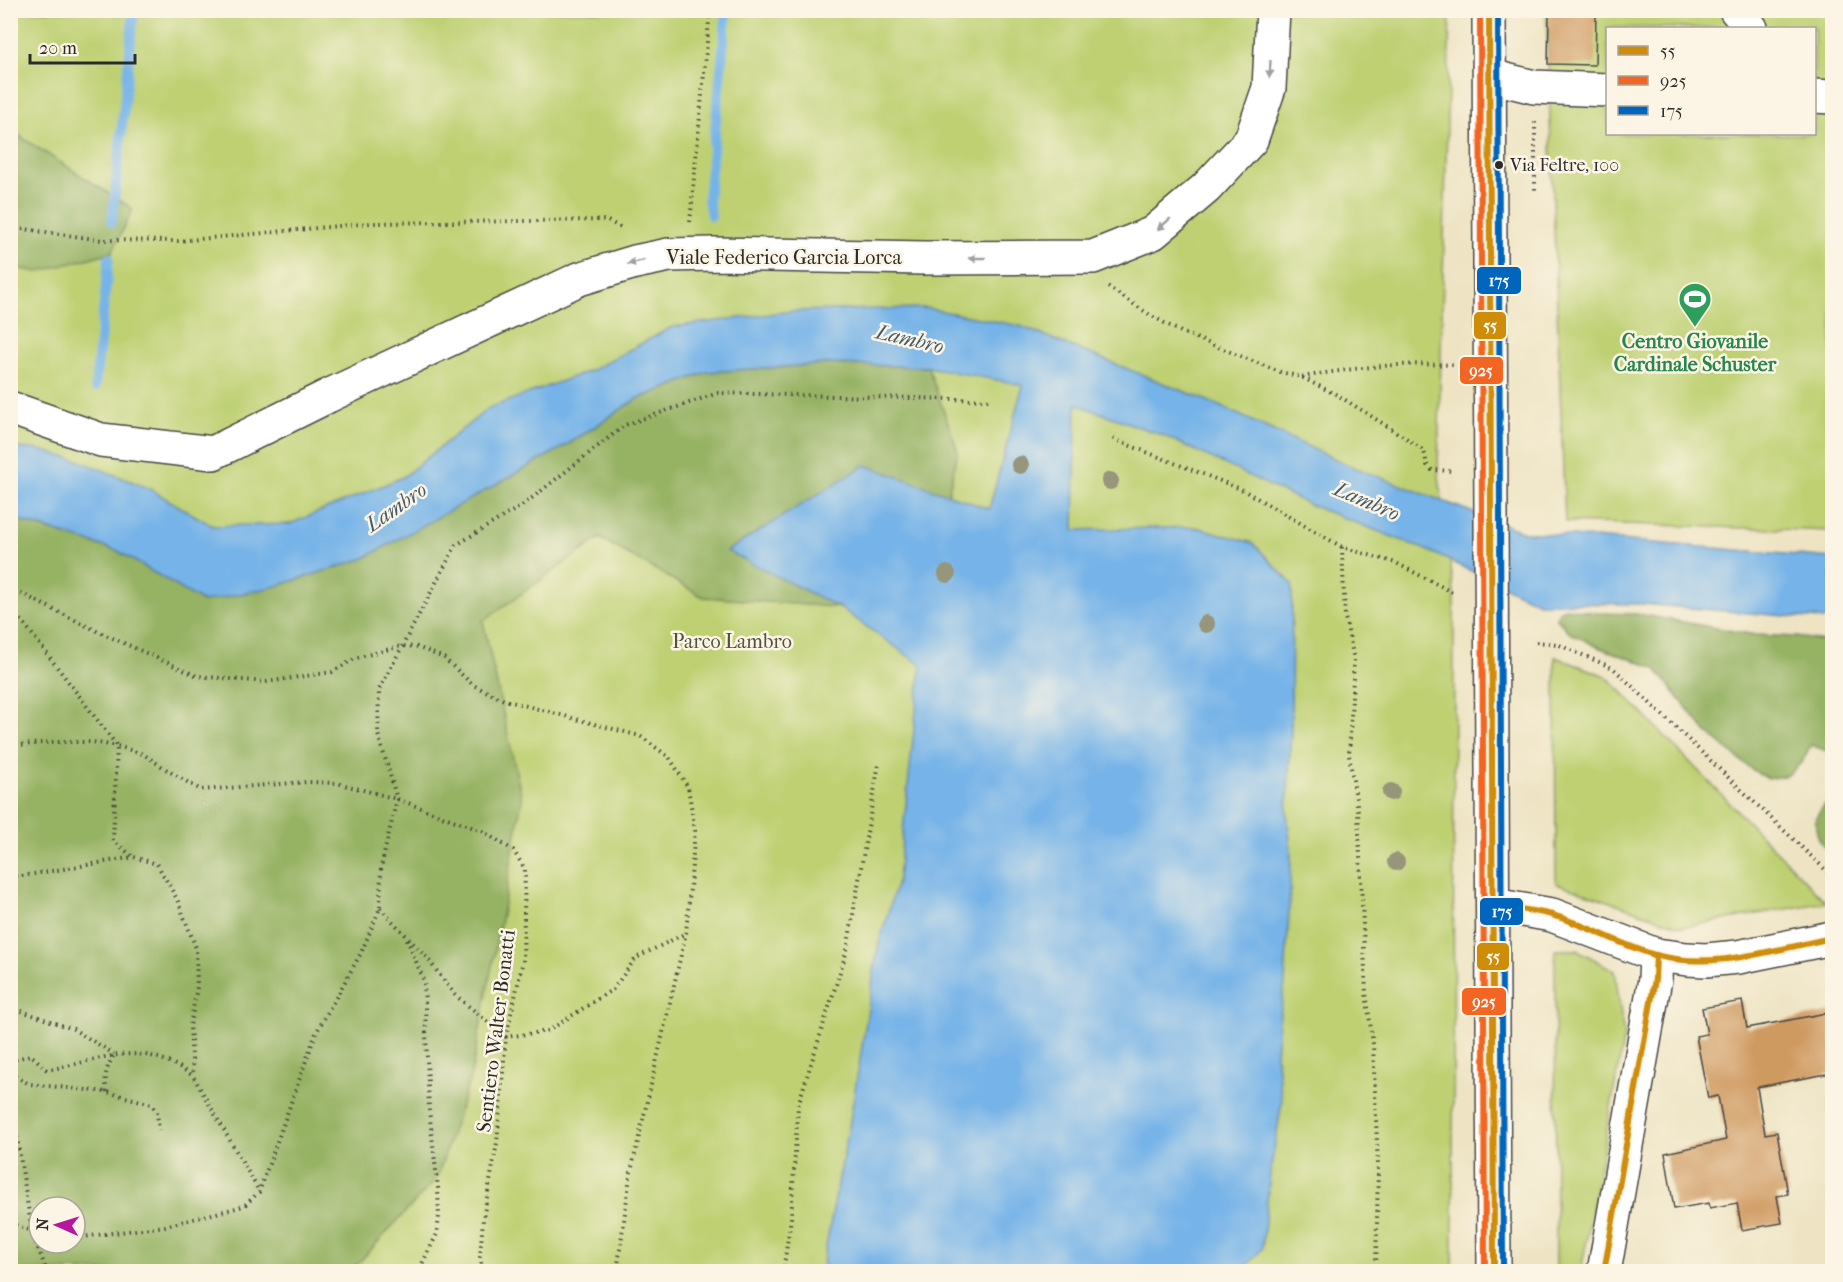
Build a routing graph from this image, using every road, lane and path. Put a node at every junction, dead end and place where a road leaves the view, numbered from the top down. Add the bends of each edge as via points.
1 (711, 10) edge
2 (1274, 10) edge
3 (1489, 10) edge
4 (1736, 10) edge
5 (1750, 27) edge
6 (1490, 76) junction
7 (1606, 90) edge
8 (1816, 96) edge
9 (1833, 97) edge
10 (1535, 114) dead end
11 (1535, 190) dead end
12 (10, 227) edge
13 (678, 255) junction
14 (1078, 257) junction
15 (1454, 365) dead end
16 (1301, 377) junction
17 (990, 400) dead end
18 (10, 408) edge
19 (1113, 439) dead end
20 (1454, 471) dead end
21 (1342, 547) junction
22 (10, 588) edge
23 (10, 605) edge
24 (1491, 623) junction
25 (1536, 642) dead end
26 (402, 646) junction
27 (10, 746) edge
28 (117, 746) junction
29 (879, 763) dead end
30 (397, 799) junction
31 (134, 857) junction
32 (1833, 876) edge
33 (10, 878) edge
34 (1492, 905) junction
35 (380, 908) junction
36 (404, 933) junction
37 (686, 933) junction
38 (1833, 938) edge
39 (1656, 955) junction
40 (10, 1007) edge
41 (506, 1037) junction
42 (115, 1055) junction
43 (10, 1061) edge
44 (10, 1073) edge
45 (193, 1076) junction
46 (107, 1092) junction
47 (10, 1127) edge
48 (159, 1130) dead end
49 (259, 1192) junction
50 (27, 1200) edge
51 (10, 1223) edge
52 (27, 1230) edge
53 (87, 1236) edge
54 (41, 1255) edge
55 (47, 1272) edge
56 (418, 1272) edge
57 (483, 1272) edge
58 (617, 1272) edge
59 (783, 1272) edge
60 (1376, 1272) edge
61 (1494, 1272) edge
62 (1604, 1272) edge

1 - 13 path
2 -> 14 street, Viale Federico Garcia Lorca via 1269,88 1251,140 1206,188 1153,233 1093,257
3 - 6 street
4 - 5 street
6 - 7 street via 1534,87
6 - 24 street
8 - 9 street
10 - 11 path
12 - 13 path via 102,240 178,241 371,223 606,220
14 -> 13 street, Viale Federico Garcia Lorca
13 -> 18 street, Viale Federico Garcia Lorca via 635,262 579,279 213,453 101,440
14 - 16 path via 1111,289 1181,332
15 - 16 path via 1388,365
16 - 20 path via 1409,440 1424,451 1432,470
17 - 26 path via 718,393 626,424 523,505 456,545
19 - 21 path via 1240,489
21 - 24 path via 1396,563 1454,591
21 - 60 path via 1345,617 1354,659 1349,755 1358,811 1366,993 1373,1044 1378,1168
22 - 26 path via 197,676 266,682 332,672 356,658
23 - 28 path
24 - 34 street
25 - 32 path via 1557,644 1613,668
26 - 30 path via 380,690 378,734
26 - 37 path via 417,647 444,658 473,685 504,700 640,736 669,757 688,787 695,831
27 - 28 path, Sentiero Walter Bonatti via 92,742
28 - 30 path, Sentiero Walter Bonatti via 143,753 201,790 337,783
28 - 31 path via 113,840
29 - 59 path via 847,950 798,1105 791,1218
30 - 35 path via 381,867
30 - 41 path, Sentiero Walter Bonatti via 482,831 513,850 525,869 523,961
31 - 33 path
31 - 45 path via 157,864 177,899 196,948 197,987 190,1026
34 - 39 street via 1552,915
34 - 61 street
35 - 36 path
35 - 49 path via 361,953 316,1033
36 - 41 path via 454,995
36 - 56 path via 424,981 426,1076 438,1188 437,1234
37 - 41 path via 636,958 613,989 548,1031
37 - 58 path via 630,1176
38 - 39 street via 1738,957 1706,960
39 - 62 street
40 - 42 path via 73,1029
41 - 57 path, Sentiero Walter Bonatti via 497,1143 483,1219
42 - 43 path via 47,1070 30,1055
42 - 45 path via 147,1055
42 - 46 path via 104,1078
44 - 46 path via 29,1084
45 - 49 path
46 - 48 path via 152,1104
47 - 50 path via 17,1137
49 - 53 path via 244,1206 165,1226
51 - 52 path
54 - 55 path

